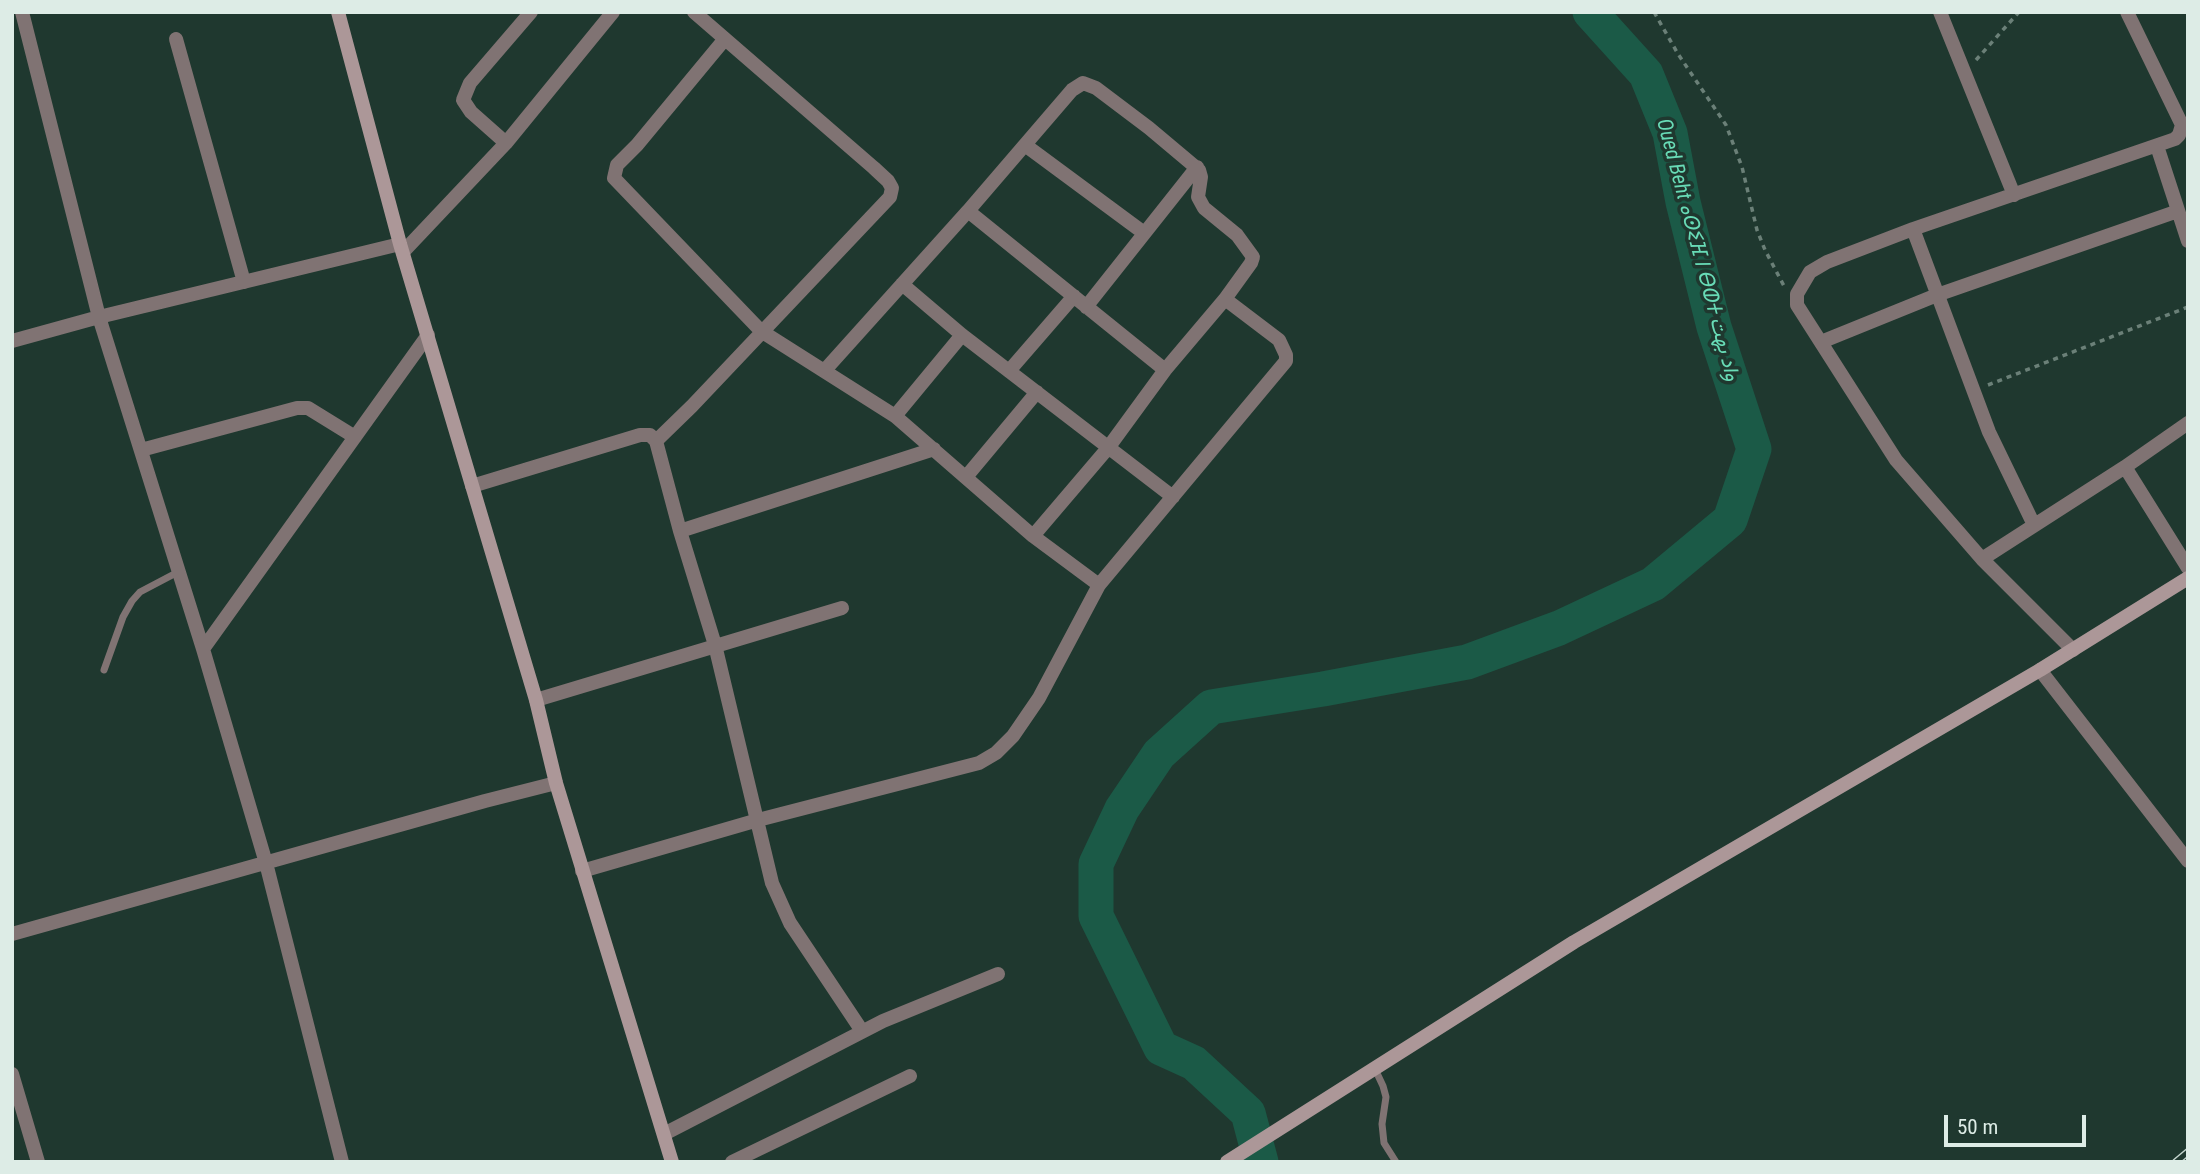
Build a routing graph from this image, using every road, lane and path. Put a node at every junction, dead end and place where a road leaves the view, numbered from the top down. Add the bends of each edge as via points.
1 (22, 12) edge
2 (338, 12) edge
3 (531, 12) edge
4 (613, 12) edge
5 (694, 12) edge
6 (1654, 12) edge
7 (1940, 12) edge
8 (2019, 12) edge
9 (2127, 12) edge
10 (176, 39) dead end
11 (724, 40) junction
12 (1964, 73) junction
13 (506, 143) junction
14 (1025, 145) junction
15 (2157, 146) junction
16 (1197, 167) junction
17 (2014, 195) junction
18 (968, 211) junction
19 (2178, 211) junction
20 (1913, 229) junction
21 (1144, 233) junction
22 (2188, 241) edge
23 (402, 248) junction
24 (244, 282) junction
25 (902, 284) junction
26 (1937, 295) junction
27 (1073, 296) junction
28 (1225, 299) junction
29 (1797, 305) junction
30 (1086, 307) junction
31 (2188, 307) edge
32 (99, 317) junction
33 (761, 331) junction
34 (428, 335) junction
35 (962, 335) junction
36 (12, 341) edge
37 (1821, 342) junction
38 (825, 370) junction
39 (1009, 370) junction
40 (1165, 370) junction
41 (1973, 391) junction
42 (1037, 392) junction
43 (895, 416) junction
44 (2188, 423) edge
45 (355, 437) junction
46 (656, 440) junction
47 (1108, 448) junction
48 (934, 449) junction
49 (141, 450) junction
50 (2125, 467) junction
51 (966, 477) junction
52 (472, 486) junction
53 (1173, 497) junction
54 (2034, 525) junction
55 (680, 531) junction
56 (1033, 536) junction
57 (1982, 559) junction
58 (2188, 568) edge
59 (179, 572) junction
60 (2188, 578) edge
61 (1099, 585) junction
62 (842, 608) dead end
63 (715, 645) junction
64 (203, 649) junction
65 (2073, 650) junction
66 (104, 670) dead end
67 (2040, 670) junction
68 (536, 700) junction
69 (556, 783) junction
70 (758, 821) junction
71 (2188, 861) edge
72 (266, 863) junction
73 (582, 872) junction
74 (12, 934) edge
75 (998, 974) dead end
76 (862, 1031) junction
77 (1375, 1069) junction
78 (12, 1074) edge
79 (909, 1076) dead end
80 (664, 1134) junction
81 (37, 1162) edge
82 (342, 1162) edge
83 (672, 1162) edge
84 (732, 1162) edge
85 (1227, 1162) edge
86 (1396, 1162) edge

1 - 32 street
2 - 23 main road
3 - 13 street via 470,83 463,100
4 - 13 street
5 - 11 street
6 - 29 path via 1726,125 1757,230
7 - 12 street
8 - 12 path
9 - 15 street via 2182,125 2175,139
10 - 24 street
11 - 33 street via 617,165 614,178
11 - 33 street via 892,188 890,198
12 - 17 street
13 - 23 street
14 - 16 street via 1083,83 1108,96
14 - 18 street
14 - 21 street
15 - 17 street
15 - 19 street
16 - 21 street
16 - 28 street via 1201,177 1198,197 1204,208 1237,236 1253,257
17 - 20 street
18 - 25 street
18 - 27 street
19 - 22 street
19 - 26 street
20 - 26 street
20 - 29 street via 1819,265 1801,284
21 - 30 street
23 - 24 street
23 - 34 main road
24 - 32 street
25 - 35 street
25 - 38 street
26 - 37 street
26 - 41 street
27 - 30 street
27 - 39 street
28 - 40 street
28 - 53 street via 1279,340 1286,361
29 - 37 street
30 - 40 street
31 - 41 path
32 - 36 street
32 - 49 street
33 - 38 street
33 - 46 street
34 - 45 street
34 - 52 main road
35 - 39 street
35 - 43 street
37 - 57 street via 1896,460
38 - 43 street
39 - 42 street
40 - 47 street
41 - 54 street
42 - 47 street
42 - 51 street
43 - 48 street
44 - 50 street
45 - 49 street via 307,408 297,408
45 - 64 street
46 - 52 street via 640,435
46 - 55 street
47 - 53 street
47 - 56 street
48 - 51 street
48 - 55 street
49 - 59 street
50 - 54 street
50 - 58 street
51 - 56 street
52 - 68 main road
53 - 61 street
54 - 57 street
55 - 63 street
56 - 61 street
57 - 65 street
59 - 64 street
59 - 66 lane via 132,601
60 - 65 main road
61 - 70 street via 1040,698 996,753 979,763
62 - 63 street
63 - 68 street
63 - 70 street
64 - 72 street
65 - 67 main road
67 - 71 street
67 - 77 main road via 1574,942
68 - 69 main road
69 - 72 street
69 - 73 main road
70 - 73 street
70 - 76 street via 772,883 790,923
72 - 74 street
72 - 82 street
73 - 80 main road
75 - 76 street
76 - 80 street
77 - 85 main road
77 - 86 lane via 1385,1091 1384,1143
78 - 81 street
79 - 84 street
80 - 83 main road

